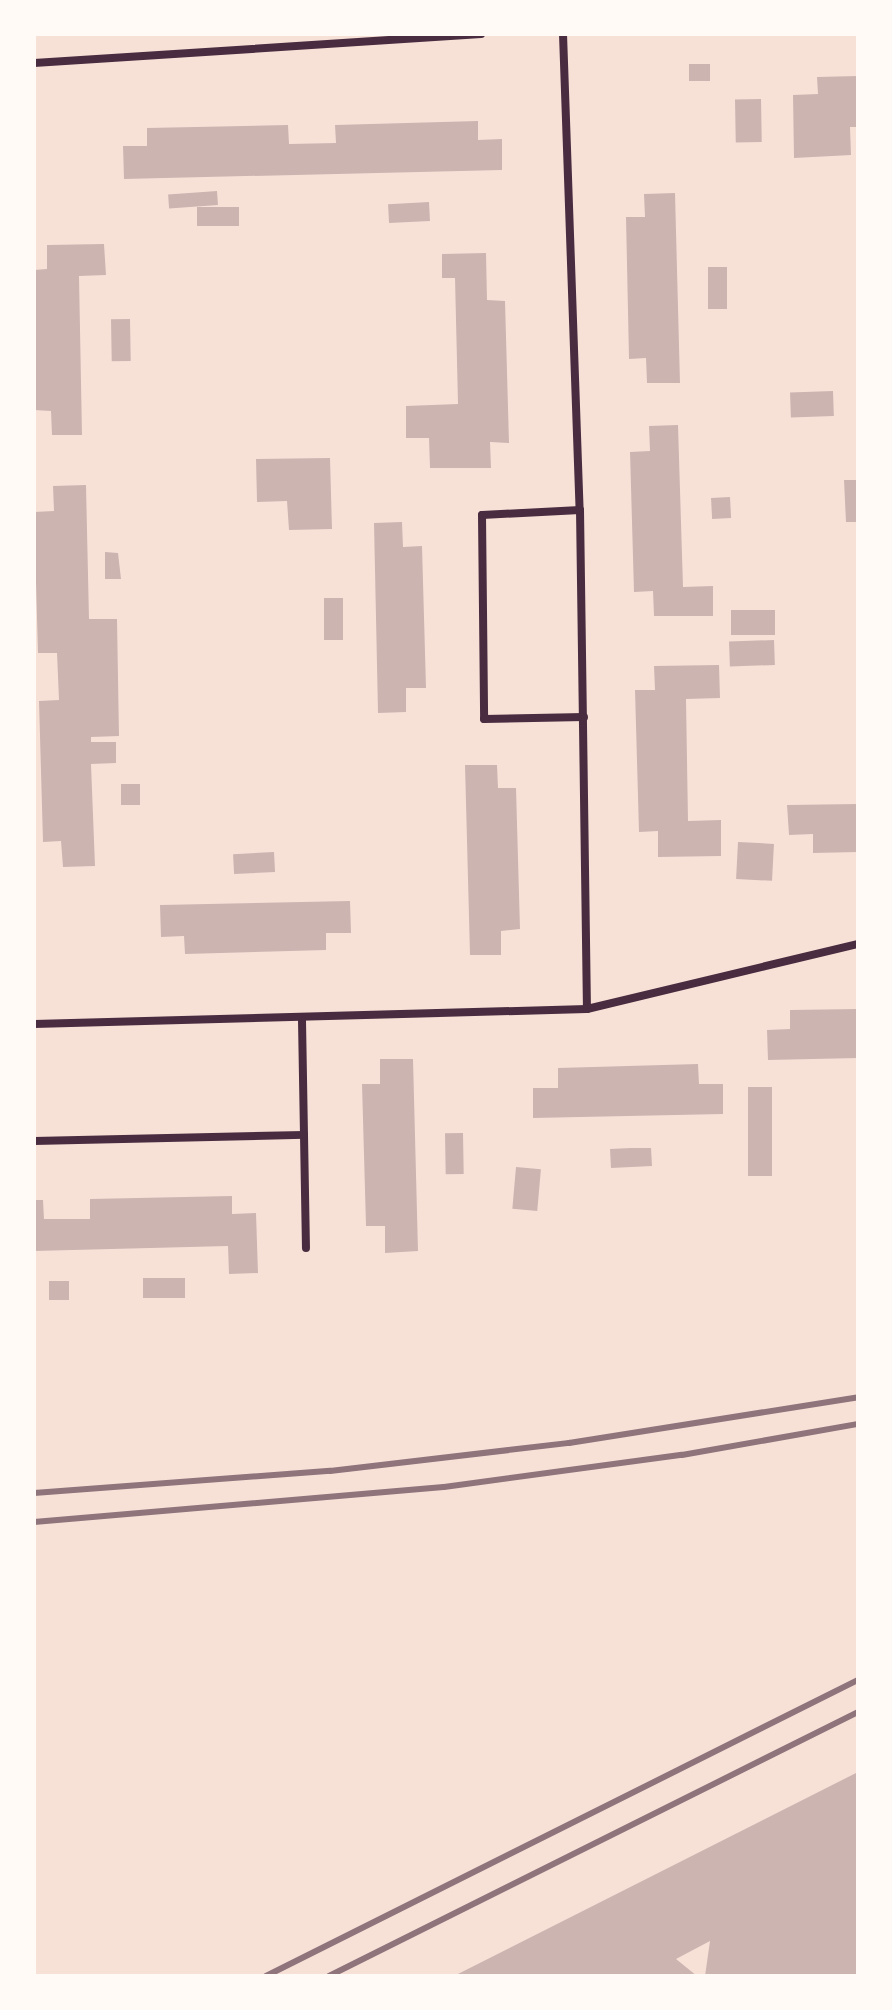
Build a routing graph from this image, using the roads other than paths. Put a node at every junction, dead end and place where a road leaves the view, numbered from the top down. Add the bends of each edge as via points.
1 (481, 34) edge
2 (563, 34) edge
3 (34, 63) edge
4 (580, 510) junction
5 (584, 717) junction
6 (858, 944) edge
7 (587, 1009) junction
8 (302, 1017) junction
9 (34, 1024) edge
10 (304, 1135) junction
11 (34, 1141) edge
12 (306, 1248) dead end

1 - 3 street
2 - 4 street
4 - 5 street
4 - 5 street via 482,515 484,719
5 - 7 street
6 - 7 street
7 - 8 street
8 - 9 street
8 - 10 street
10 - 11 street
10 - 12 street

